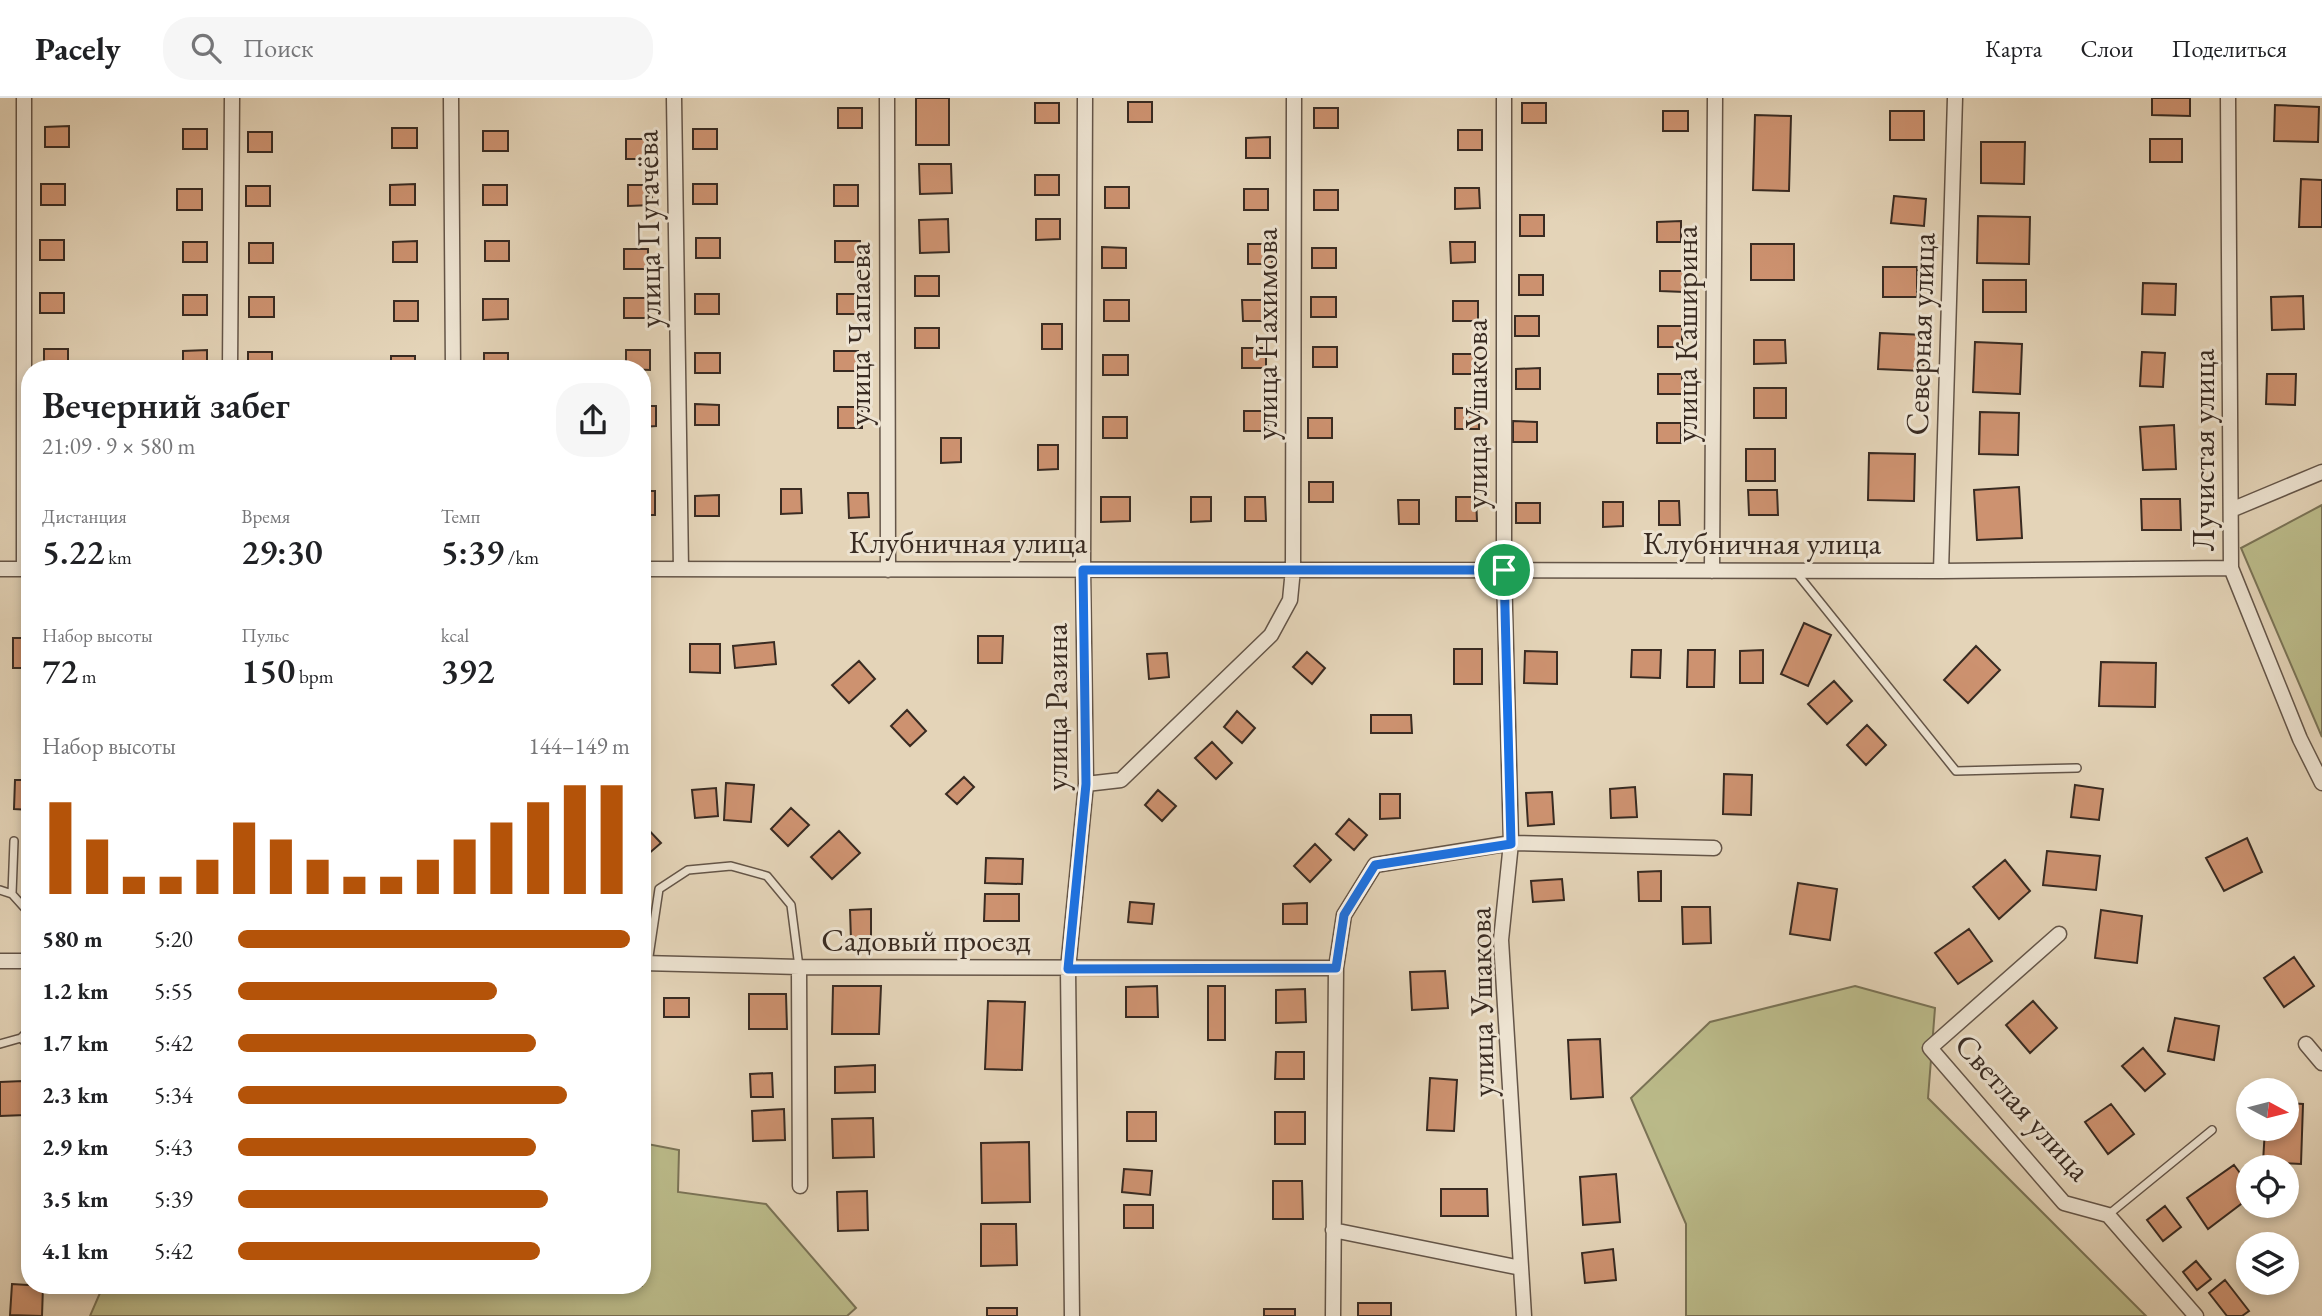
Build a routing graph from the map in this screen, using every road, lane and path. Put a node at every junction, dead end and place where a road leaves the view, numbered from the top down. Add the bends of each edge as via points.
1 (24, 98) edge
2 (232, 98) edge
3 (452, 98) edge
4 (674, 98) edge
5 (887, 98) edge
6 (1085, 98) edge
7 (1294, 98) edge
8 (1504, 98) edge
9 (1715, 98) edge
10 (1955, 98) edge
11 (2228, 98) edge
12 (26, 360) edge
13 (230, 360) edge
14 (453, 360) edge
15 (2322, 472) edge
16 (2231, 510) junction
17 (2231, 568) junction
18 (0, 569) edge
19 (21, 569) edge
20 (651, 569) edge
21 (681, 569) junction
22 (1293, 569) junction
23 (888, 570) junction
24 (1083, 570) junction
25 (1504, 570) junction
26 (1794, 570) junction
27 (1712, 571) junction
28 (1941, 571) junction
29 (2077, 768) dead end
30 (2322, 783) edge
31 (1086, 784) junction
32 (14, 841) dead end
33 (1511, 844) junction
34 (1714, 848) dead end
35 (0, 890) edge
36 (12, 894) junction
37 (21, 904) edge
38 (651, 931) edge
39 (2059, 934) dead end
40 (0, 961) edge
41 (21, 961) edge
42 (651, 963) edge
43 (799, 967) junction
44 (1336, 968) junction
45 (1068, 969) junction
46 (21, 1038) edge
47 (0, 1044) edge
48 (2306, 1044) dead end
49 (2322, 1063) edge
50 (2212, 1130) dead end
51 (800, 1186) dead end
52 (2108, 1214) junction
53 (1333, 1230) junction
54 (1521, 1268) junction
55 (1072, 1316) edge
56 (1333, 1316) edge
57 (1524, 1316) edge
58 (2196, 1316) edge

1 - 12 street
2 - 13 street
3 - 14 street
4 - 21 street, улица Пугачёва
5 - 23 street, улица Чапаева
6 - 24 street, улица Разина
7 - 22 street, улица Нахимова
8 - 25 street, улица Ушакова
9 - 27 street, улица Каширина
10 - 28 street, Северная улица
11 - 16 street, Лучистая улица
15 - 16 street
16 - 17 street, Лучистая улица
17 - 28 street, Клубничная улица
17 - 30 street, Лучистая улица
18 - 19 street
20 - 21 street, Клубничная улица
21 - 23 street, Клубничная улица
22 - 24 street, Клубничная улица
22 - 25 street, Клубничная улица
22 - 31 street via 1290,600 1270,635 1121,780
23 - 24 street, Клубничная улица
24 - 31 street, улица Разина
25 - 27 street, Клубничная улица
25 - 33 street, улица Ушакова
26 - 27 street, Клубничная улица
26 - 28 street, Клубничная улица
26 - 29 lane via 1956,771
31 - 45 street, улица Разина
32 - 36 lane
33 - 34 street
33 - 44 street via 1375,865 1344,915
33 - 54 street, улица Ушакова via 1502,940
35 - 36 lane
36 - 37 lane
38 - 43 lane via 659,889 688,870 731,866 767,876 791,905
39 - 52 street, Светлая улица via 1930,1048 2064,1203
40 - 41 street
42 - 43 street, Садовый проезд
43 - 45 street, Садовый проезд
43 - 51 street
44 - 45 street, Садовый проезд
44 - 53 street
45 - 55 street, улица Разина
46 - 47 lane
48 - 49 street
50 - 52 lane
52 - 58 street, Светлая улица
53 - 54 street
53 - 56 street
54 - 57 street, улица Ушакова

